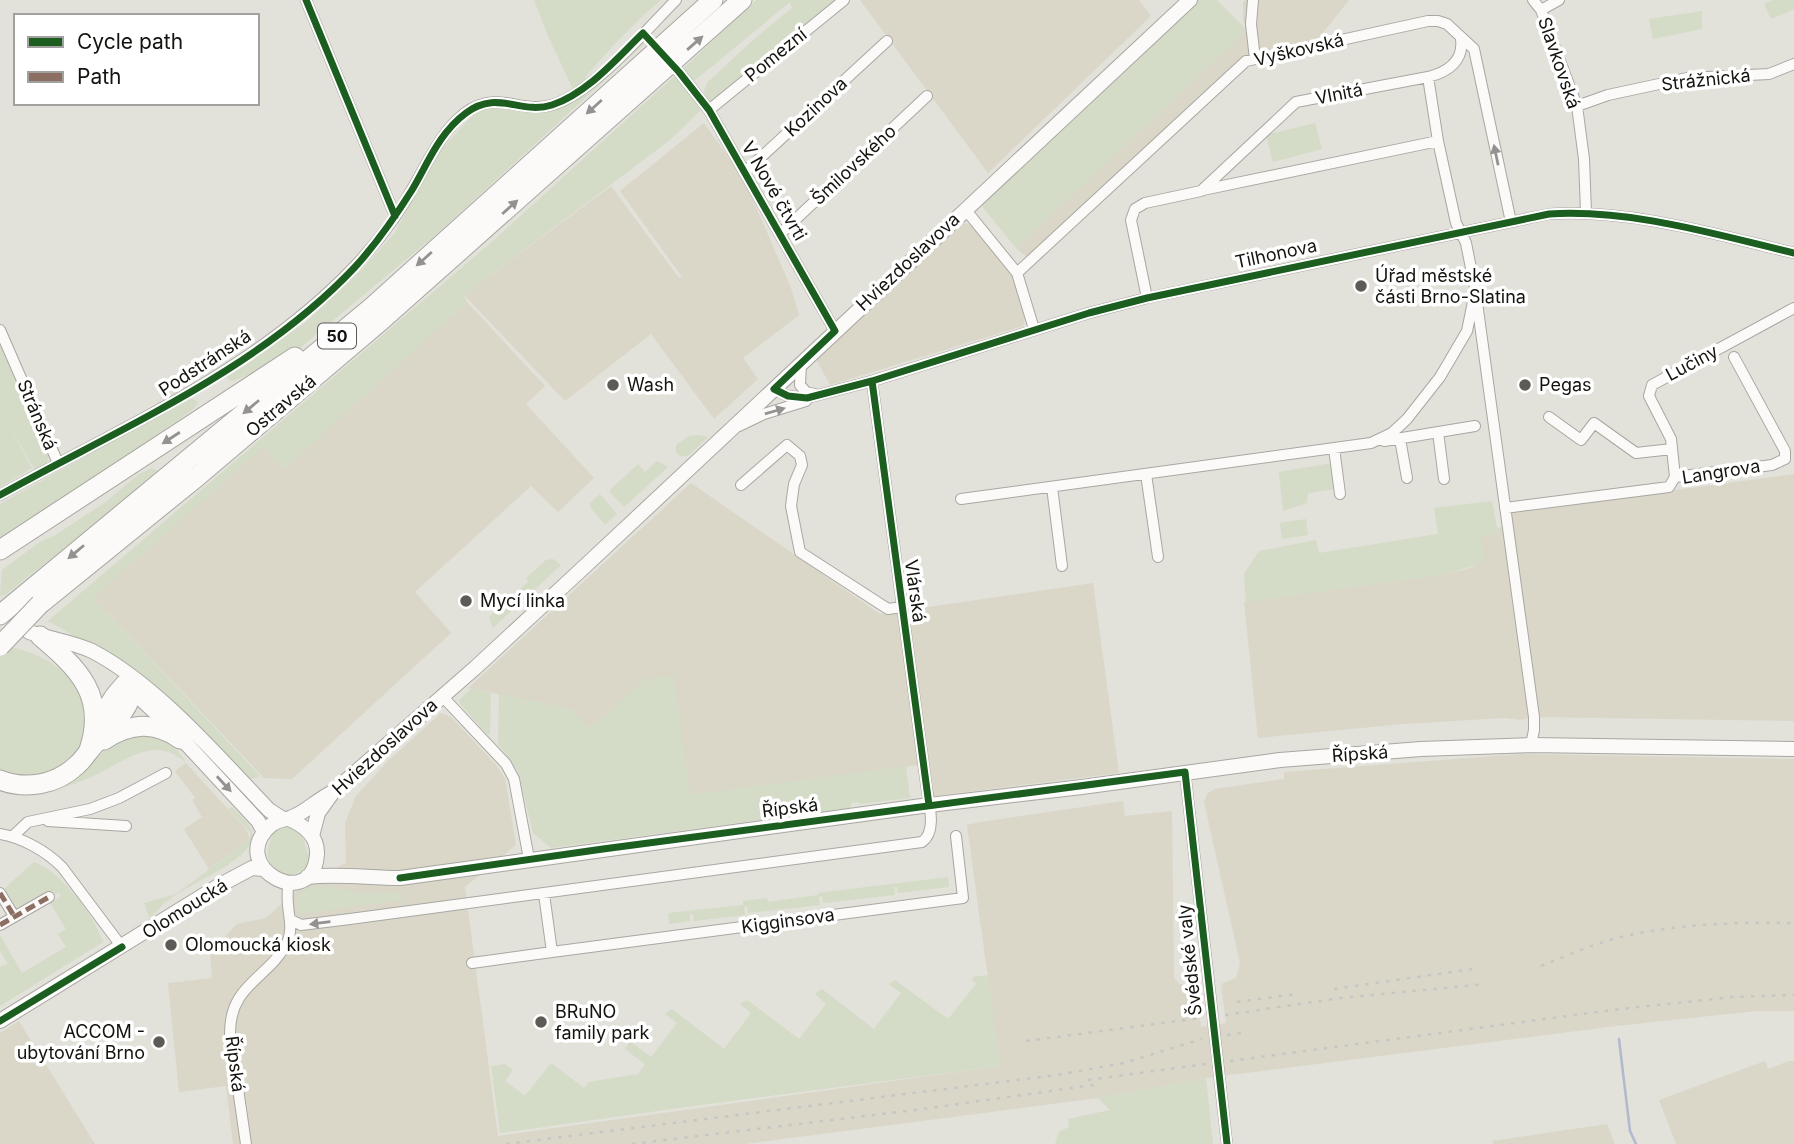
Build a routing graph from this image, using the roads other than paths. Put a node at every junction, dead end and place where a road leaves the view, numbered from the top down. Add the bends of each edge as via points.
1 (306, 0) edge
2 (676, 0) edge
3 (713, 0) edge
4 (742, 0) edge
5 (844, 0) edge
6 (1190, 0) edge
7 (1253, 0) edge
8 (1533, 0) edge
9 (1559, 0) edge
10 (1541, 10) junction
11 (1461, 39) junction
12 (887, 41) dead end
13 (1255, 59) junction
14 (1794, 64) edge
15 (679, 72) dead end
16 (1428, 77) junction
17 (927, 96) dead end
18 (1577, 106) junction
19 (709, 110) junction
20 (1438, 141) junction
21 (744, 173) junction
22 (1201, 191) junction
23 (965, 209) junction
24 (1586, 212) junction
25 (396, 216) junction
26 (1511, 222) junction
27 (1462, 232) junction
28 (781, 233) junction
29 (1794, 253) edge
30 (1017, 273) junction
31 (1475, 288) junction
32 (1147, 298) junction
33 (372, 307) junction
34 (1794, 308) edge
35 (1034, 329) junction
36 (0, 330) edge
37 (835, 331) junction
38 (1734, 357) dead end
39 (801, 363) junction
40 (872, 381) junction
41 (774, 389) junction
42 (822, 394) junction
43 (1549, 417) dead end
44 (1407, 419) junction
45 (1475, 426) dead end
46 (729, 431) junction
47 (1438, 432) junction
48 (1418, 435) junction
49 (1401, 439) junction
50 (1371, 443) junction
51 (1334, 448) junction
52 (1672, 449) junction
53 (58, 463) junction
54 (1146, 474) junction
55 (1675, 477) junction
56 (1407, 478) dead end
57 (1444, 479) dead end
58 (741, 485) dead end
59 (1052, 487) junction
60 (0, 495) edge
61 (1340, 495) dead end
62 (961, 499) dead end
63 (1505, 508) junction
64 (0, 550) edge
65 (1158, 557) dead end
66 (1062, 566) dead end
67 (40, 604) junction
68 (902, 607) junction
69 (0, 615) edge
70 (35, 634) junction
71 (0, 636) edge
72 (0, 646) edge
73 (134, 691) junction
74 (442, 696) junction
75 (96, 727) junction
76 (188, 738) junction
77 (1531, 745) junction
78 (1794, 749) edge
79 (89, 750) junction
80 (1185, 772) junction
81 (166, 773) dead end
82 (0, 780) edge
83 (333, 792) junction
84 (929, 805) junction
85 (85, 810) junction
86 (286, 819) junction
87 (41, 820) junction
88 (90, 824) junction
89 (125, 826) dead end
90 (264, 832) junction
91 (0, 834) edge
92 (13, 836) junction
93 (312, 836) junction
94 (956, 836) dead end
95 (258, 851) junction
96 (317, 855) junction
97 (528, 859) junction
98 (264, 869) junction
99 (307, 877) junction
100 (352, 877) junction
101 (288, 883) junction
102 (220, 885) junction
103 (0, 893) edge
104 (544, 894) junction
105 (49, 897) dead end
106 (14, 916) junction
107 (291, 920) junction
108 (0, 925) edge
109 (122, 947) junction
110 (552, 952) junction
111 (472, 963) dead end
112 (0, 1021) edge
113 (246, 1144) edge
114 (1227, 1144) edge

1 - 25 street
2 - 25 street, Podstránská via 646,36 569,97 537,107 492,101 465,113 432,151
3 -> 33 highway, Ostravská / 50
67 -> 4 highway, Ostravská / 50 via 373,328
5 - 19 street, Pomezní
6 - 23 main road, Hviezdoslavova
7 - 13 street
8 - 10 street, Slavkovská
9 - 10 street
10 - 18 street, Slavkovská
11 - 13 street, Vyškovská via 1447,24 1428,21
11 - 16 street, Vlnitá via 1454,64
26 -> 11 street, Vyškovská via 1474,49
12 - 21 street, Kozinova
13 - 30 street, Vyškovská via 1246,61
14 - 18 street, Strážnická via 1769,74 1688,78
15 - 19 street, V Nové čtvrti
16 - 20 street
16 - 22 street, Vlnitá via 1296,102
17 - 28 street, Šmilovského
18 - 24 street, Slavkovská
19 - 21 street, V Nové čtvrti
20 - 22 street
20 - 27 street via 1456,223
21 - 28 street, V Nové čtvrti
22 - 32 street via 1135,209 1131,220
23 - 30 street
23 - 37 main road, Hviezdoslavova
24 - 26 street, Tilhonova
24 - 29 street, Tilhonova via 1641,219
25 - 53 street, Podstránská via 355,266 299,318 161,411
26 - 27 street, Tilhonova
27 - 31 street
27 - 32 street, Tilhonova
28 - 37 street, V Nové čtvrti
30 - 35 street
31 - 44 street via 1466,331 1440,377
31 - 63 street
32 - 35 street, Tilhonova
33 -> 64 highway, 50
33 -> 69 highway, Ostravská / 50
34 - 52 street, Lučiny via 1652,385 1649,396
35 - 40 street, Tilhonova
36 - 53 street, Stránská
37 - 39 main road, Hviezdoslavova
38 - 55 street, Langrova via 1785,451 1784,459 1772,465
39 - 41 main road, Hviezdoslavova
39 - 42 street via 800,385 808,393
40 - 42 street, Tilhonova
40 - 68 street, Vlárská
41 - 42 street, Tilhonova via 796,398
41 - 46 main road, Hviezdoslavova
46 -> 42 street, Tilhonova
43 - 52 street via 1581,440 1594,423 1636,453
44 - 48 street
44 - 50 street
45 - 47 street
46 - 74 main road, Hviezdoslavova
47 - 48 street
47 - 57 street
48 - 49 street
49 - 50 street
49 - 56 street
50 - 51 street
51 - 54 street
51 - 61 street
52 - 55 street, Lučiny
53 - 60 street, Podstránská
54 - 59 street
54 - 65 street
55 - 63 street, Langrova via 1669,487
58 - 68 street, Vlárská via 788,445 800,456 802,465 791,506 800,552 888,609
59 - 62 street
59 - 66 street
63 - 77 street via 1534,717
67 - 71 highway, Ostravská / 50, bridge
67 - 72 highway, 50, bridge
68 - 84 street, Vlárská
70 - 73 main road via 79,655
70 - 75 highway via 84,680
70 - 76 main road via 102,657 160,701
73 - 75 highway via 114,697
73 - 76 main road
73 - 79 highway via 110,729
74 - 83 main road, Hviezdoslavova
74 - 97 street, Hviezdoslavova via 506,764 514,779
75 - 79 highway
76 - 79 highway via 138,725 118,731
76 - 86 main road via 269,810
76 -> 90 main road
77 - 78 main road, Řípská
77 - 80 main road, Řípská via 1293,759
79 - 82 highway via 70,771 47,782 21,785
80 - 84 main road, Řípská
80 - 114 street, Švédské valy, bridge
81 - 85 street
83 - 86 main road
83 - 93 main road, Hviezdoslavova via 318,813
84 - 97 main road, Řípská
84 - 104 street via 931,831 922,842
85 - 87 street
85 - 88 street
86 - 90 main road
86 - 93 main road via 302,825
87 - 88 street
87 - 92 street via 28,822
88 - 89 street
90 - 95 main road
91 - 92 street
92 - 109 street via 56,861
93 - 96 main road
94 - 110 street, Kigginsova via 963,898
95 - 98 main road
95 - 102 main road
96 - 99 main road
96 - 100 main road
97 - 100 main road, Řípská via 400,878
98 - 101 main road
98 - 102 main road, Olomoucká via 252,868
99 - 100 main road, Řípská
99 - 101 main road
101 - 107 street, Řípská
102 - 109 main road, Olomoucká
103 - 106 street
104 -> 107 street via 301,925
104 - 110 street
105 - 106 street
106 - 108 street
107 - 113 street, Řípská via 287,943 241,995 230,1016
109 - 112 main road, Olomoucká
110 - 111 street, Kigginsova

